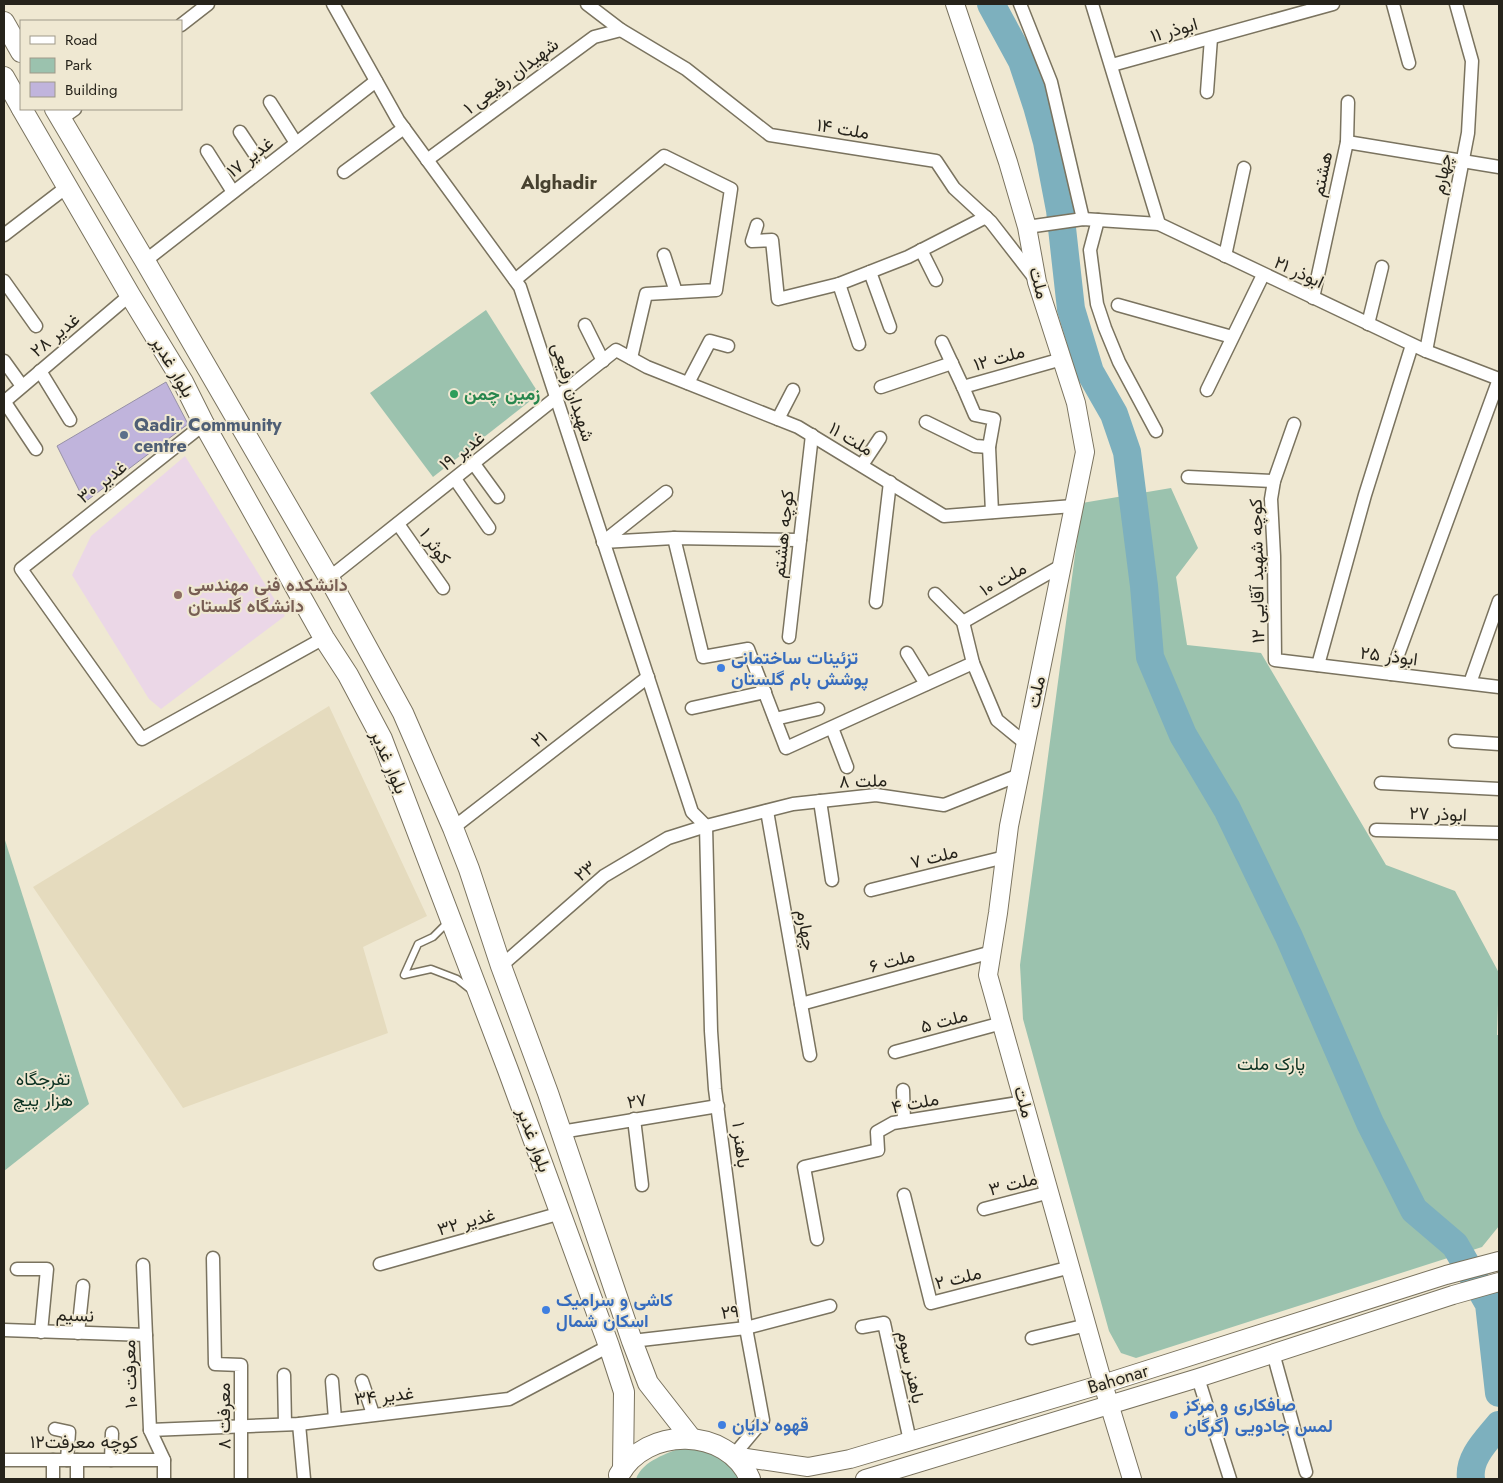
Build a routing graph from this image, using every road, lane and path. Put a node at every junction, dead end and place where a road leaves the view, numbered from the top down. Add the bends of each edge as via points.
1 (208, 4) edge
2 (334, 4) edge
3 (587, 4) edge
4 (955, 4) edge
5 (1020, 4) edge
6 (1092, 4) edge
7 (1333, 4) edge
8 (1393, 4) edge
9 (1456, 4) edge
10 (4, 22) edge
11 (182, 24) edge
12 (620, 30) junction
13 (1211, 38) junction
14 (20, 50) edge
15 (1409, 63) dead end
16 (1112, 65) junction
17 (4, 77) edge
18 (376, 81) junction
19 (1207, 92) dead end
20 (270, 102) dead end
21 (1348, 102) dead end
22 (20, 105) edge
23 (23, 110) edge
24 (64, 112) edge
25 (404, 128) junction
26 (240, 132) dead end
27 (1347, 142) junction
28 (296, 143) junction
29 (208, 151) dead end
30 (427, 160) junction
31 (1463, 161) junction
32 (1499, 167) edge
33 (264, 168) junction
34 (1244, 168) dead end
35 (344, 172) dead end
36 (68, 186) junction
37 (233, 192) junction
38 (986, 217) junction
39 (1081, 219) junction
40 (1098, 220) junction
41 (1159, 224) junction
42 (757, 225) dead end
43 (1027, 227) junction
44 (4, 235) edge
45 (921, 250) junction
46 (664, 255) dead end
47 (1225, 256) junction
48 (145, 260) junction
49 (1382, 266) dead end
50 (870, 272) junction
51 (1263, 275) junction
52 (515, 280) junction
53 (936, 280) dead end
54 (4, 281) edge
55 (1037, 282) junction
56 (839, 284) junction
57 (676, 292) junction
58 (130, 295) junction
59 (1313, 298) junction
60 (1118, 305) dead end
61 (1368, 324) junction
62 (585, 325) dead end
63 (36, 326) dead end
64 (890, 327) dead end
65 (1232, 337) junction
66 (942, 342) dead end
67 (859, 344) dead end
68 (1412, 344) junction
69 (728, 346) dead end
70 (616, 350) joint
71 (1426, 351) junction
72 (631, 358) junction
73 (1062, 359) junction
74 (4, 361) edge
75 (603, 361) junction
76 (952, 363) junction
77 (40, 371) junction
78 (1499, 379) edge
79 (688, 383) junction
80 (22, 386) junction
81 (881, 387) dead end
82 (963, 387) junction
83 (794, 390) dead end
84 (1206, 390) dead end
85 (556, 398) junction
86 (4, 402) edge
87 (778, 419) junction
88 (70, 420) dead end
89 (926, 422) dead end
90 (204, 424) junction
91 (1294, 424) dead end
92 (1156, 431) dead end
93 (812, 435) junction
94 (880, 438) dead end
95 (989, 447) junction
96 (36, 449) dead end
97 (474, 464) junction
98 (862, 465) junction
99 (1188, 477) dead end
100 (455, 479) junction
101 (1274, 481) junction
102 (890, 482) junction
103 (666, 492) dead end
104 (498, 496) dead end
105 (1074, 506) junction
106 (992, 512) junction
107 (398, 524) junction
108 (489, 528) dead end
109 (674, 538) junction
110 (800, 540) junction
111 (603, 542) junction
112 (1061, 566) junction
113 (329, 578) junction
114 (443, 588) dead end
115 (935, 594) dead end
116 (1499, 601) edge
117 (876, 602) dead end
118 (963, 622) junction
119 (789, 637) dead end
120 (324, 638) junction
121 (907, 652) dead end
122 (1275, 660) joint
123 (973, 663) junction
124 (1318, 665) junction
125 (1391, 674) junction
126 (648, 677) junction
127 (1470, 683) junction
128 (926, 684) junction
129 (1499, 687) edge
130 (765, 692) junction
131 (692, 708) dead end
132 (818, 709) dead end
133 (775, 719) junction
134 (832, 728) junction
135 (1455, 741) dead end
136 (1025, 743) junction
137 (1499, 744) edge
138 (847, 767) dead end
139 (1019, 775) junction
140 (1381, 783) dead end
141 (1499, 788) edge
142 (820, 801) junction
143 (767, 810) junction
144 (706, 826) junction
145 (453, 828) junction
146 (1376, 830) dead end
147 (1499, 833) edge
148 (1005, 857) junction
149 (832, 880) dead end
150 (871, 890) dead end
151 (450, 920) junction
152 (992, 952) junction
153 (501, 966) junction
154 (480, 997) junction
155 (801, 1004) junction
156 (1002, 1024) junction
157 (895, 1052) dead end
158 (810, 1055) dead end
159 (903, 1090) dead end
160 (1024, 1102) junction
161 (718, 1106) junction
162 (634, 1119) junction
163 (904, 1121) junction
164 (561, 1132) junction
165 (642, 1185) dead end
166 (1050, 1192) junction
167 (904, 1195) dead end
168 (984, 1209) dead end
169 (561, 1213) junction
170 (817, 1239) dead end
171 (213, 1258) dead end
172 (1499, 1261) edge
173 (380, 1264) dead end
174 (143, 1265) dead end
175 (1071, 1267) junction
176 (17, 1270) dead end
177 (1499, 1282) edge
178 (83, 1286) dead end
179 (830, 1306) dead end
180 (1087, 1325) junction
181 (862, 1327) dead end
182 (746, 1328) junction
183 (4, 1330) edge
184 (41, 1332) junction
185 (78, 1333) junction
186 (146, 1335) junction
187 (1032, 1338) dead end
188 (632, 1341) junction
189 (609, 1346) junction
190 (1273, 1353) junction
191 (284, 1375) dead end
192 (1198, 1378) junction
193 (332, 1381) dead end
194 (362, 1381) dead end
195 (1103, 1384) junction
196 (1110, 1405) junction
197 (372, 1414) junction
198 (335, 1419) junction
199 (292, 1424) junction
200 (241, 1427) junction
201 (55, 1429) dead end
202 (150, 1430) junction
203 (112, 1433) dead end
204 (691, 1438) junction
205 (910, 1441) junction
206 (733, 1456) junction
207 (4, 1460) edge
208 (53, 1460) junction
209 (72, 1460) junction
210 (111, 1460) junction
211 (164, 1460) junction
212 (1306, 1472) dead end
213 (620, 1474) edge
214 (53, 1479) edge
215 (77, 1479) edge
216 (164, 1479) edge
217 (241, 1479) edge
218 (304, 1479) edge
219 (750, 1479) edge
220 (865, 1479) edge
221 (1132, 1479) edge
222 (1230, 1479) edge

1 - 11 street
2 - 18 street, شهیدان رفیعی
3 - 12 street, ۱۴ ملت
4 - 43 main road, ملت
5 - 39 street via 1051,82
6 - 16 street
7 - 13 street, ابوذر ۱۱
8 - 15 street
9 - 31 street, چهارم via 1472,61
10 - 14 main road
12 - 30 street, ۱ شهیدان رفیعی via 594,37
12 - 38 street, ۱۴ ملت via 686,69 770,135 936,162 954,188
13 - 16 street, ابوذر ۱۱
13 - 19 street
16 - 41 street
17 - 22 main road, بلوار غدیر
18 - 25 street, شهیدان رفیعی
18 - 28 street, ۱۷ غدیر
20 - 28 street
21 - 27 street
23 - 36 main road, بلوار غدیر
24 - 48 main road, بلوار غدیر
25 - 30 street, شهیدان رفیعی
25 - 35 street
26 - 33 street
27 - 31 street, هشتم
27 - 59 street, هشتم
28 - 33 street, ۱۷ غدیر
29 - 37 street
30 - 52 street, شهیدان رفیعی
31 - 32 street, هشتم
31 - 71 street, چهارم
33 - 37 street, ۱۷ غدیر
34 - 47 street
36 - 44 street
36 - 58 main road, بلوار غدیر
37 - 48 street, ۱۷ غدیر
38 - 45 street
38 - 55 street, ۱۴ ملت
39 - 40 street, ۲۱ ابوذر
39 - 43 street, ۲۱ ابوذر
40 - 41 street, ۲۱ ابوذر
40 - 92 street via 1090,250 1104,328
41 - 47 street, ۲۱ ابوذر
42 - 56 street via 752,242 772,240 778,299
43 - 55 main road, ملت
45 - 50 street
45 - 53 street
46 - 57 street
47 - 51 street, ۲۱ ابوذر
48 - 113 main road, بلوار غدیر
49 - 61 street
50 - 56 street
50 - 64 street
51 - 59 street, ۲۱ ابوذر
51 - 65 street
52 - 57 street via 664,156 731,188 716,290
52 - 85 street, شهیدان رفیعی
54 - 63 street
55 - 73 main road, ملت
56 - 67 street
57 - 72 street via 646,294
58 - 77 street, ۲۸ غدیر
58 - 90 main road, بلوار غدیر via 184,382
59 - 61 street, ۲۱ ابوذر
60 - 65 street
61 - 68 street, ۲۱ ابوذر
62 - 75 street
65 - 84 street
66 - 76 street, ۱۲ ملت
68 - 71 street, ۲۱ ابوذر
68 - 124 street via 1365,494
69 - 79 street via 710,341
70 - 72 street, ۱۱ ملت
70 - 75 street, ۱۹ غدیر
71 - 78 street, ۲۱ ابوذر
72 - 79 street, ۱۱ ملت
73 - 82 street, ۱۲ ملت
73 - 105 main road, ملت via 1076,403 1085,452
74 - 80 street
75 - 85 street, ۱۹ غدیر
76 - 81 street
76 - 82 street, ۱۲ ملت
77 - 80 street, ۲۸ غدیر
77 - 88 street
78 - 125 street
79 - 87 street, ۱۱ ملت
80 - 86 street, ۲۸ غدیر
82 - 95 street via 975,415 994,419
83 - 87 street
85 - 97 street, ۱۹ غدیر
85 - 111 street, شهیدان رفیعی
86 - 96 street
87 - 93 street, ۱۱ ملت
89 - 95 street via 974,446
90 - 120 main road, بلوار غدیر
90 - 120 street, غدیر ۳۰ via 21,568 142,739
91 - 101 street, کوچه شهید آقایی ۱۲
93 - 98 street, ۱۱ ملت
93 - 110 street, کوچه هشتم
94 - 98 street
95 - 106 street
97 - 100 street, ۱۹ غدیر
97 - 104 street
98 - 102 street, ۱۱ ملت
99 - 101 street
100 - 107 street, ۱۹ غدیر
100 - 108 street
101 - 122 street, کوچه شهید آقایی ۱۲
102 - 106 street, ۱۱ ملت via 944,516
102 - 117 street
103 - 111 street
105 - 106 street, ۱۱ ملت
105 - 112 main road, ملت
107 - 113 street, ۱۹ غدیر
107 - 114 street, ۱ کوثر
109 - 110 street
109 - 111 street
109 - 130 street via 703,657 748,649
110 - 119 street, کوچه هشتم
111 - 126 street, شهیدان رفیعی
112 - 118 street, ملت ۱۰
112 - 136 main road, ملت
113 - 145 main road, بلوار غدیر via 403,713
115 - 118 street
116 - 127 street
118 - 123 street
120 - 151 main road, بلوار غدیر via 382,739
121 - 128 street
122 - 124 street, ابوذر ۲۵
123 - 128 street
123 - 136 street via 997,720
124 - 125 street, ابوذر ۲۵
125 - 127 street, ابوذر ۲۵
126 - 144 street, شهیدان رفیعی via 692,812
126 - 145 street, ۲۱
127 - 129 street, ابوذر ۲۵
128 - 134 street
130 - 131 street
130 - 133 street
132 - 133 street
133 - 134 street via 786,748
134 - 138 street
135 - 137 street
136 - 139 main road, ملت
139 - 142 street, ۸ ملت via 944,805 876,795
139 - 148 main road, ملت
140 - 141 street
142 - 143 street, ۸ ملت
142 - 149 street
143 - 144 street, ۸ ملت
143 - 155 street, چهارم
144 - 153 street, ۲۳ via 668,838 604,876
144 - 161 street, باهنر ۱ via 711,1031
145 - 153 main road, بلوار غدیر
146 - 147 street, ابوذر ۲۷
148 - 150 street, ۷ ملت
148 - 152 main road, ملت
151 - 154 main road, بلوار غدیر
151 - 154 lane via 433,937 418,944 404,975 431,969 457,979
152 - 155 street, ۶ ملت
152 - 156 main road, ملت via 988,975
153 - 164 main road, بلوار غدیر
154 - 169 main road, بلوار غدیر
155 - 158 street, چهارم
156 - 157 street, ۵ ملت
156 - 160 main road, ملت
159 - 163 street
160 - 163 street, ۴ ملت
160 - 166 main road, ملت
161 - 162 street, ۲۷
161 - 182 street, باهنر ۱
162 - 164 street, ۲۷
162 - 165 street
163 - 170 street, ۴ ملت via 893,1122 877,1132 878,1150 804,1167
164 - 188 main road, بلوار غدیر
166 - 168 street, ۳ ملت
166 - 175 main road, ملت
167 - 175 street, ۲ ملت via 931,1303
169 - 173 street, ۳۲ غدیر
169 - 189 main road, بلوار غدیر
171 - 200 street, معرفت ۸ via 215,1364 241,1364
172 - 195 main road, Bahonar
174 - 186 street, معرفت ۱۰
175 - 180 main road, ملت
176 - 184 street via 47,1269
177 - 190 main road, Bahonar
178 - 185 street
179 - 182 street, ۲۹
180 - 187 street
180 - 195 main road, ملت
181 - 205 street, باهنر سوم via 884,1323
182 - 188 street, ۲۹
182 - 206 street, باهنر ۱ via 763,1420
183 - 184 street, نسیم
184 - 185 street, نسیم
185 - 186 street, نسیم
186 - 202 street, معرفت ۱۰
188 - 204 main road, بلوار غدیر via 648,1383
189 - 197 street, ۳۴ غدیر via 509,1399
189 - 213 main road, بلوار غدیر via 624,1392
190 - 192 main road, Bahonar
190 - 212 street
191 - 199 street
192 - 196 main road, Bahonar
192 - 222 street
193 - 198 street
194 - 197 street
195 - 196 main road, ملت
195 - 205 main road, Bahonar
196 - 220 main road, Bahonar
196 - 221 main road, ملت
197 - 198 street, ۳۴ غدیر
198 - 199 street, ۳۴ غدیر
199 - 200 street, ۳۴ غدیر
199 - 218 street
200 - 202 street, ۳۴ غدیر
200 - 217 street, معرفت ۸
201 - 209 street via 68,1432
202 - 211 street, معرفت ۱۰
203 - 210 street
204 - 206 main road via 713,1444
204 - 213 main road via 653,1444 636,1455
205 - 206 main road, Bahonar via 850,1459 808,1467
206 - 219 main road
207 - 208 street, کوچه معرفت۱۲
208 - 209 street, کوچه معرفت۱۲
208 - 214 street
209 - 210 street, کوچه معرفت۱۲
209 - 215 street
210 - 211 street, کوچه معرفت۱۲
211 - 216 street, معرفت ۱۰

